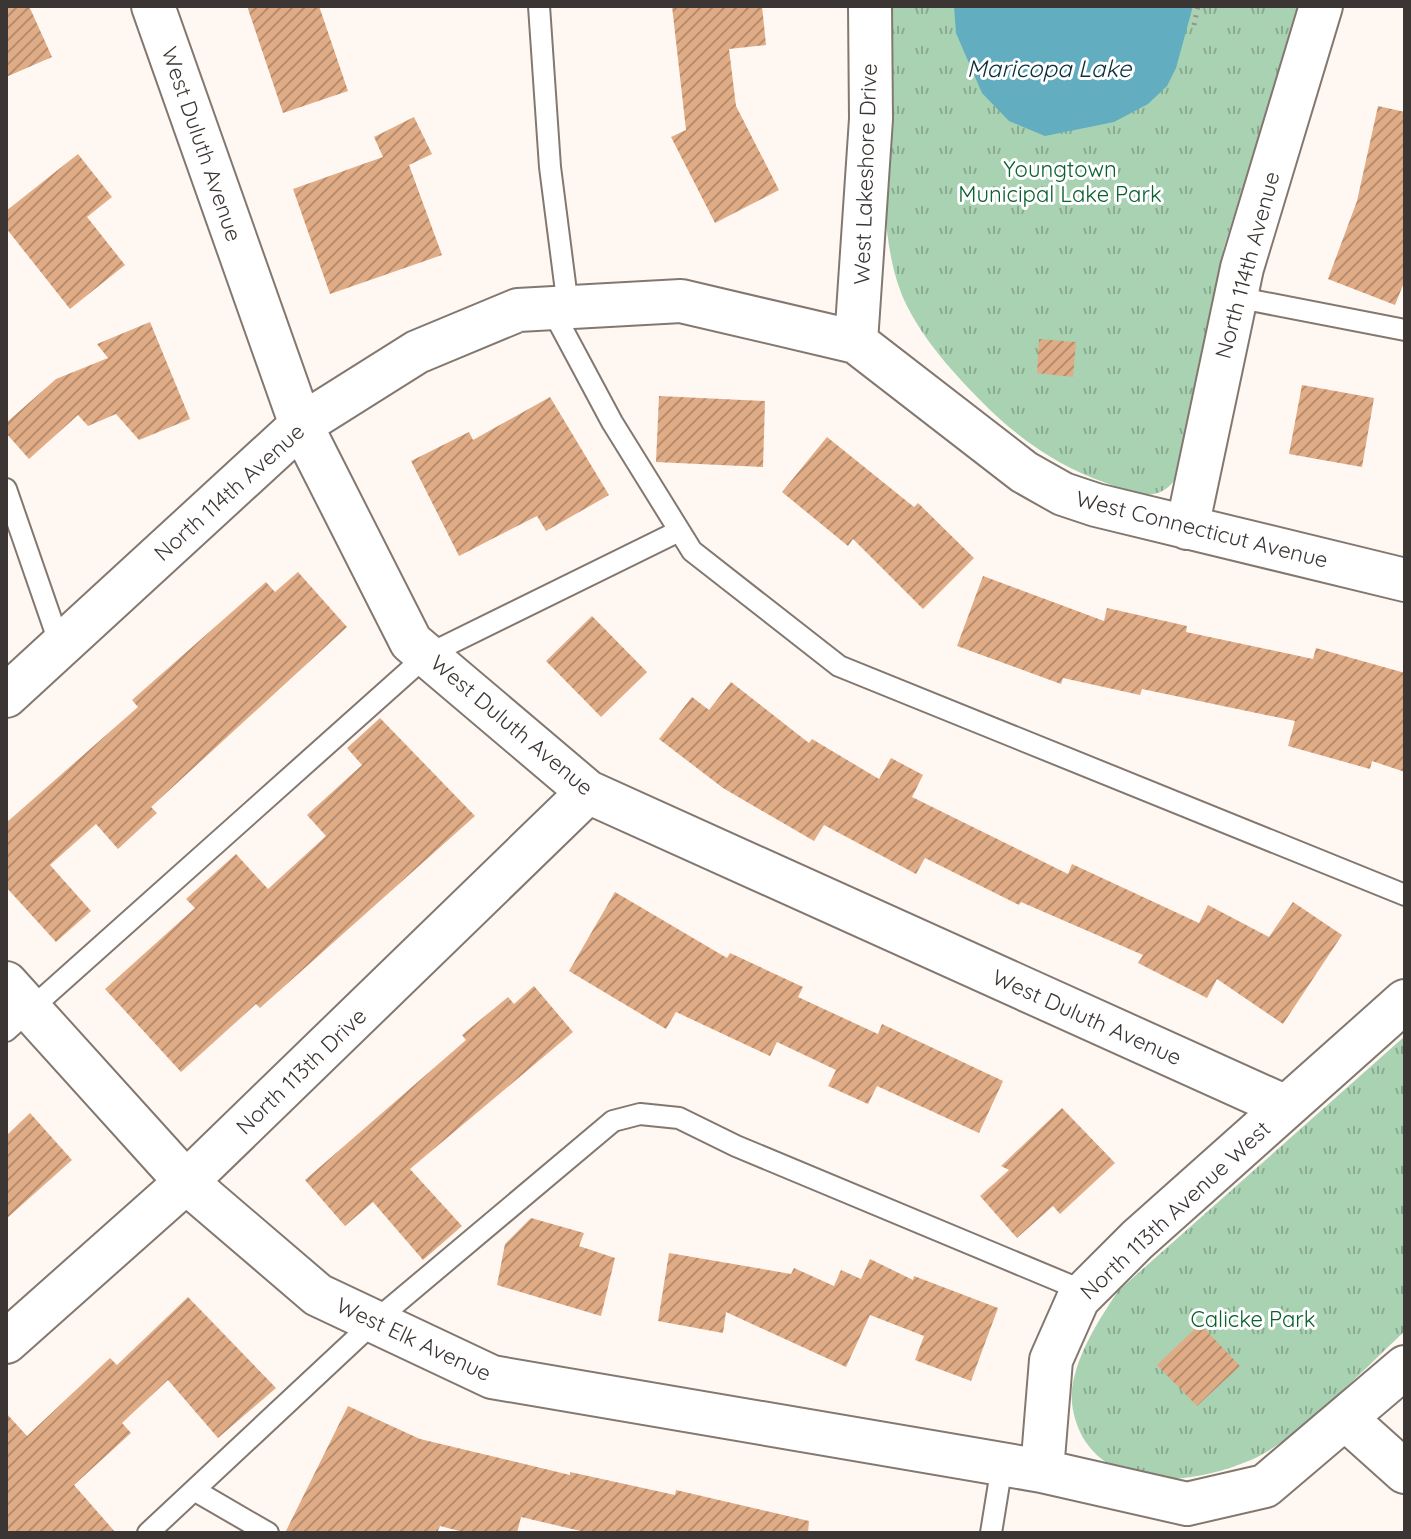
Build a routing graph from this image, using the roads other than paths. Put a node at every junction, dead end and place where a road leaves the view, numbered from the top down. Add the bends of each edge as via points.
1 (153, 6) edge
2 (539, 6) edge
3 (870, 6) edge
4 (1321, 6) edge
5 (1235, 297) junction
6 (559, 308) junction
7 (1405, 330) edge
8 (856, 342) junction
9 (301, 425) junction
10 (6, 489) edge
11 (1187, 528) junction
12 (679, 531) junction
13 (1405, 580) edge
14 (60, 645) junction
15 (427, 655) junction
16 (6, 696) edge
17 (588, 792) junction
18 (1405, 895) edge
19 (1405, 1001) edge
20 (14, 1008) edge
21 (1286, 1107) junction
22 (186, 1182) junction
23 (1086, 1292) junction
24 (375, 1321) junction
25 (6, 1342) edge
26 (1405, 1367) edge
27 (1347, 1420) junction
28 (1022, 1468) junction
29 (1405, 1472) edge
30 (194, 1490) junction
31 (1184, 1518) edge
32 (148, 1533) edge
33 (268, 1533) edge
34 (991, 1533) edge

1 - 9 street, West Duluth Avenue
2 - 6 lane
3 - 8 street, West Lakeshore Drive via 871,119
4 - 5 street, North 114th Avenue
5 - 7 lane
5 - 11 street, North 114th Avenue
6 - 8 street, North 114th Avenue via 681,301
6 - 9 street, North 114th Avenue via 518,310 417,352
6 - 12 lane via 612,422
8 - 11 street, West Connecticut Avenue via 1024,472 1063,494
9 - 14 street, North 114th Avenue
9 - 15 street, West Duluth Avenue via 411,642
10 - 14 lane
11 - 13 street, West Connecticut Avenue
12 - 15 lane
12 - 18 lane via 692,551 839,666
14 - 16 street, North 114th Avenue
15 - 17 street, West Duluth Avenue
15 - 20 lane
17 - 21 street, West Duluth Avenue
17 - 22 street, North 113th Drive
19 - 21 street, North 113th Avenue West
20 - 22 street, West Elk Avenue
21 - 23 street, North 113th Avenue West
22 - 24 street, West Elk Avenue via 318,1295
22 - 25 street, North 113th Drive
23 - 24 lane via 679,1118 640,1114 613,1121 590,1137
23 - 28 street, North 113th Avenue West via 1051,1360
24 - 28 street, West Elk Avenue via 492,1377
24 - 30 lane
26 - 27 street
27 - 29 street
27 - 31 street via 1265,1486
28 - 31 street, West Elk Avenue
28 - 34 lane
30 - 32 lane
30 - 33 lane

